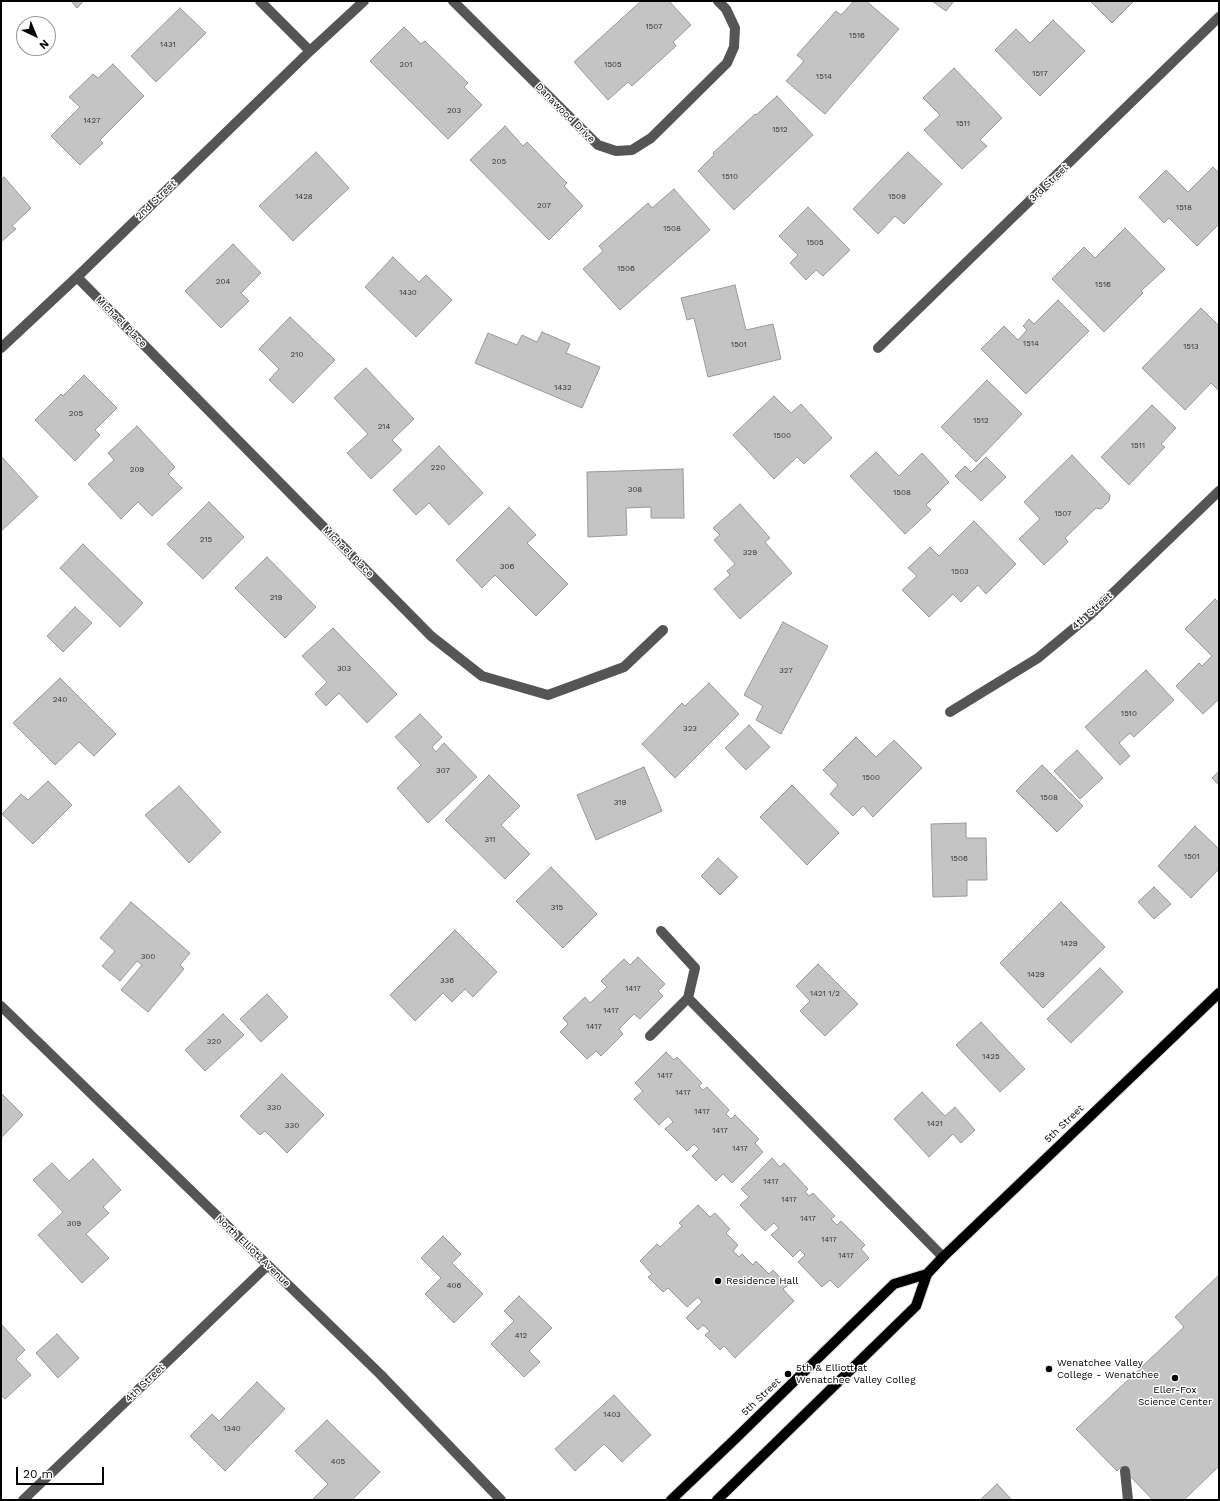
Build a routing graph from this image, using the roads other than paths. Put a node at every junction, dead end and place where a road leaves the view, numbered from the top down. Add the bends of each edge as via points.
1 (260, 1) edge
2 (364, 1) edge
3 (452, 1) edge
4 (718, 1) edge
5 (1219, 17) edge
6 (310, 51) junction
7 (77, 277) junction
8 (1, 348) edge
9 (878, 348) dead end
10 (1219, 491) edge
11 (663, 630) dead end
12 (950, 712) dead end
13 (661, 931) dead end
14 (1219, 993) edge
15 (688, 998) junction
16 (1, 1006) edge
17 (650, 1036) dead end
18 (943, 1257) junction
19 (267, 1266) junction
20 (927, 1274) junction
21 (1126, 1471) dead end
22 (23, 1500) edge
23 (501, 1500) edge
24 (671, 1500) edge
25 (717, 1500) edge
26 (1128, 1500) edge

1 - 6 street
2 - 6 street
3 - 4 street, Danawood Drive via 598,145 616,151 632,150 651,138 727,63 734,47 734,28 726,9
5 - 9 street, 3rd Street
6 - 7 street, 2nd Street
7 - 8 street, 2nd Street
7 - 11 street, Michael Place via 431,636 482,676 548,695 624,667
10 - 12 street, 4th Street via 1090,615 1038,658
13 - 15 street via 695,968
14 - 18 main road, 5th Street
15 - 17 street
15 - 18 street
16 - 19 street, North Elliott Avenue
18 - 20 main road, 5th Street
19 - 22 street, 4th Street
19 - 23 street, North Elliott Avenue via 380,1374
20 - 24 main road, 5th Street via 894,1284
20 - 25 main road, 5th Street via 916,1306
21 - 26 street

